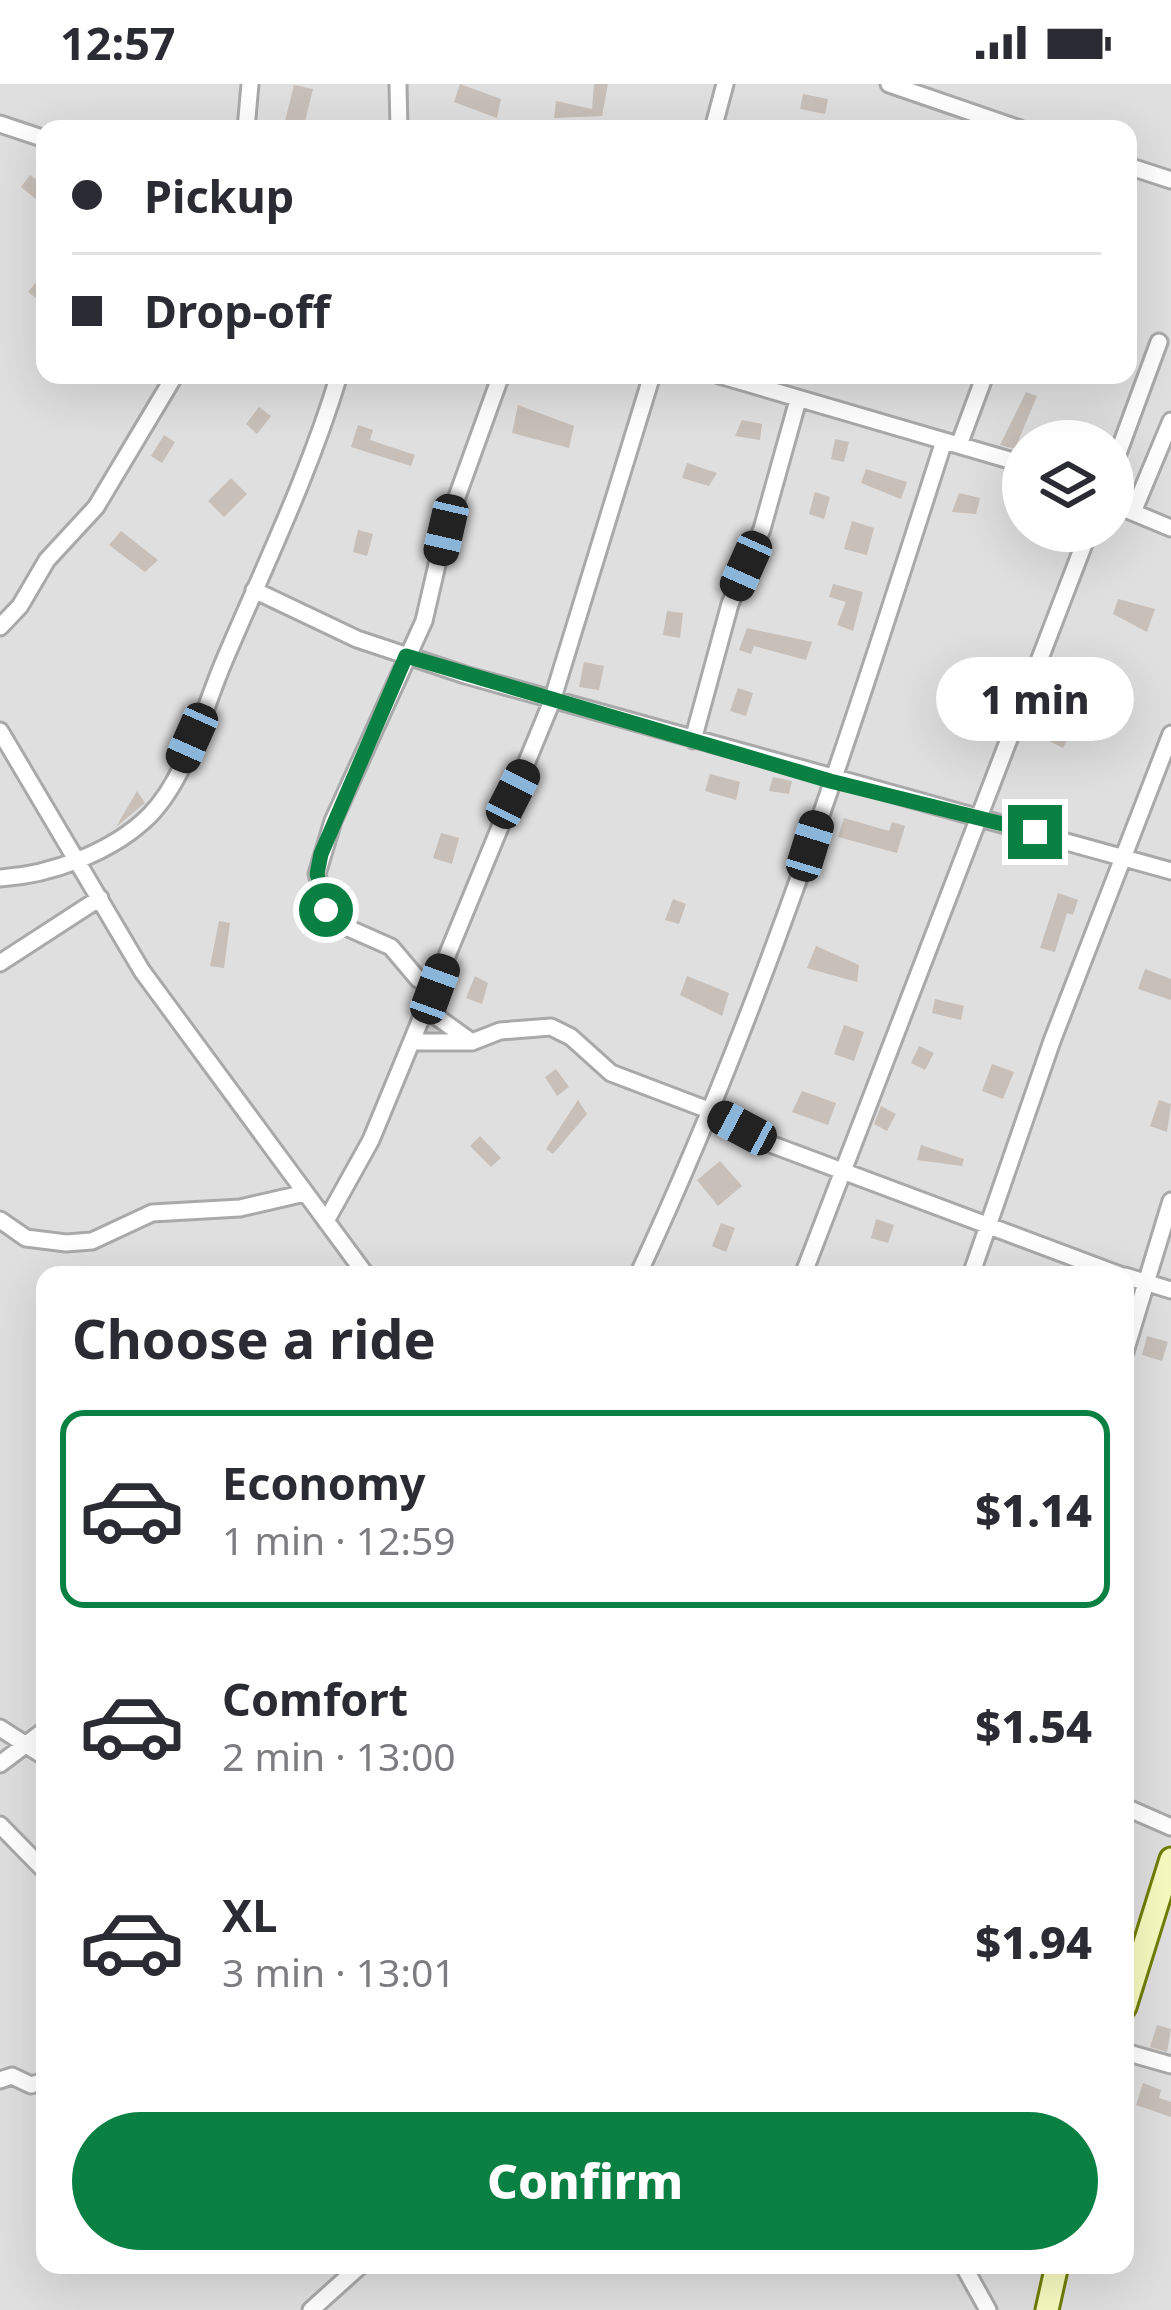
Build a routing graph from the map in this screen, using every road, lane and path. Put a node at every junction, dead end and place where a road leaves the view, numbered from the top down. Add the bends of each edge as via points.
1 (250, 84) edge
2 (398, 84) edge
3 (725, 84) edge
4 (889, 84) edge
5 (247, 120) edge
6 (399, 120) edge
7 (715, 120) edge
8 (994, 120) edge
9 (0, 124) edge
10 (36, 136) edge
11 (1137, 169) edge
12 (1171, 180) edge
13 (1159, 341) dead end
14 (170, 384) edge
15 (336, 384) edge
16 (498, 384) edge
17 (649, 384) edge
18 (747, 384) edge
19 (981, 384) edge
20 (798, 400) junction
21 (1130, 420) edge
22 (1171, 421) edge
23 (952, 443) junction
24 (1002, 458) edge
25 (1134, 510) edge
26 (1134, 512) edge
27 (1171, 528) edge
28 (1081, 552) edge
29 (254, 590) junction
30 (0, 627) edge
31 (406, 656) junction
32 (552, 701) junction
33 (0, 731) edge
34 (1171, 734) edge
35 (693, 740) junction
36 (830, 781) junction
37 (980, 820) junction
38 (1123, 859) junction
39 (77, 860) junction
40 (1171, 871) edge
41 (0, 878) edge
42 (100, 898) junction
43 (0, 963) edge
44 (433, 995) junction
45 (413, 1042) junction
46 (472, 1042) junction
47 (711, 1112) junction
48 (842, 1171) junction
49 (305, 1193) junction
50 (1171, 1201) edge
51 (0, 1220) edge
52 (326, 1221) junction
53 (986, 1226) junction
54 (359, 1266) edge
55 (642, 1266) edge
56 (806, 1266) edge
57 (974, 1266) edge
58 (1096, 1266) edge
59 (1134, 1279) edge
60 (1146, 1283) junction
61 (1171, 1290) edge
62 (1134, 1322) edge
63 (0, 1728) edge
64 (36, 1738) edge
65 (24, 1748) junction
66 (36, 1753) edge
67 (0, 1763) edge
68 (1134, 1811) edge
69 (0, 1825) edge
70 (1171, 1827) edge
71 (1171, 1859) edge
72 (36, 1862) edge
73 (1134, 1971) edge
74 (1134, 2055) edge
75 (1171, 2065) edge
76 (0, 2080) edge
77 (36, 2084) edge
78 (351, 2274) edge
79 (968, 2274) edge
80 (1055, 2274) edge
81 (310, 2310) edge
82 (988, 2310) edge
83 (1047, 2310) edge

1 - 5 street
2 - 6 street
3 - 7 street
4 - 8 street
9 - 10 street
11 - 12 street
13 - 21 street
14 - 30 street via 96,507
15 - 29 street
16 - 31 street
17 - 32 street
18 - 20 street
19 - 23 street
20 - 23 street
20 - 35 street
22 - 25 street
23 - 24 street
23 - 36 street
26 - 27 street
28 - 37 street
29 - 31 street
29 - 39 street via 151,814
31 - 32 street
31 - 44 street via 317,874 326,910 339,924 391,947
32 - 35 street
32 - 44 street
33 - 39 street
34 - 38 street
35 - 36 street
36 - 37 street
36 - 47 street
37 - 38 street
37 - 48 street
38 - 40 street
38 - 53 street
39 - 41 street
39 - 42 street
42 - 43 street
42 - 49 street via 142,970
44 - 45 street
44 - 46 street via 437,1017
45 - 46 street
45 - 52 street
46 - 47 street via 551,1028 611,1073
47 - 48 street
47 - 55 street
48 - 53 street
48 - 56 street
49 - 51 street via 239,1208 152,1213 66,1244 26,1238
49 - 52 street
50 - 60 street
52 - 54 street
53 - 57 street
53 - 58 street
59 - 60 street
60 - 61 street
60 - 62 street
63 - 65 street
64 - 65 street
65 - 66 street
65 - 67 street
68 - 70 street
69 - 72 street
71 - 73 main road
74 - 75 street
76 - 77 street via 12,2075
78 - 81 street
79 - 82 street
80 - 83 main road

